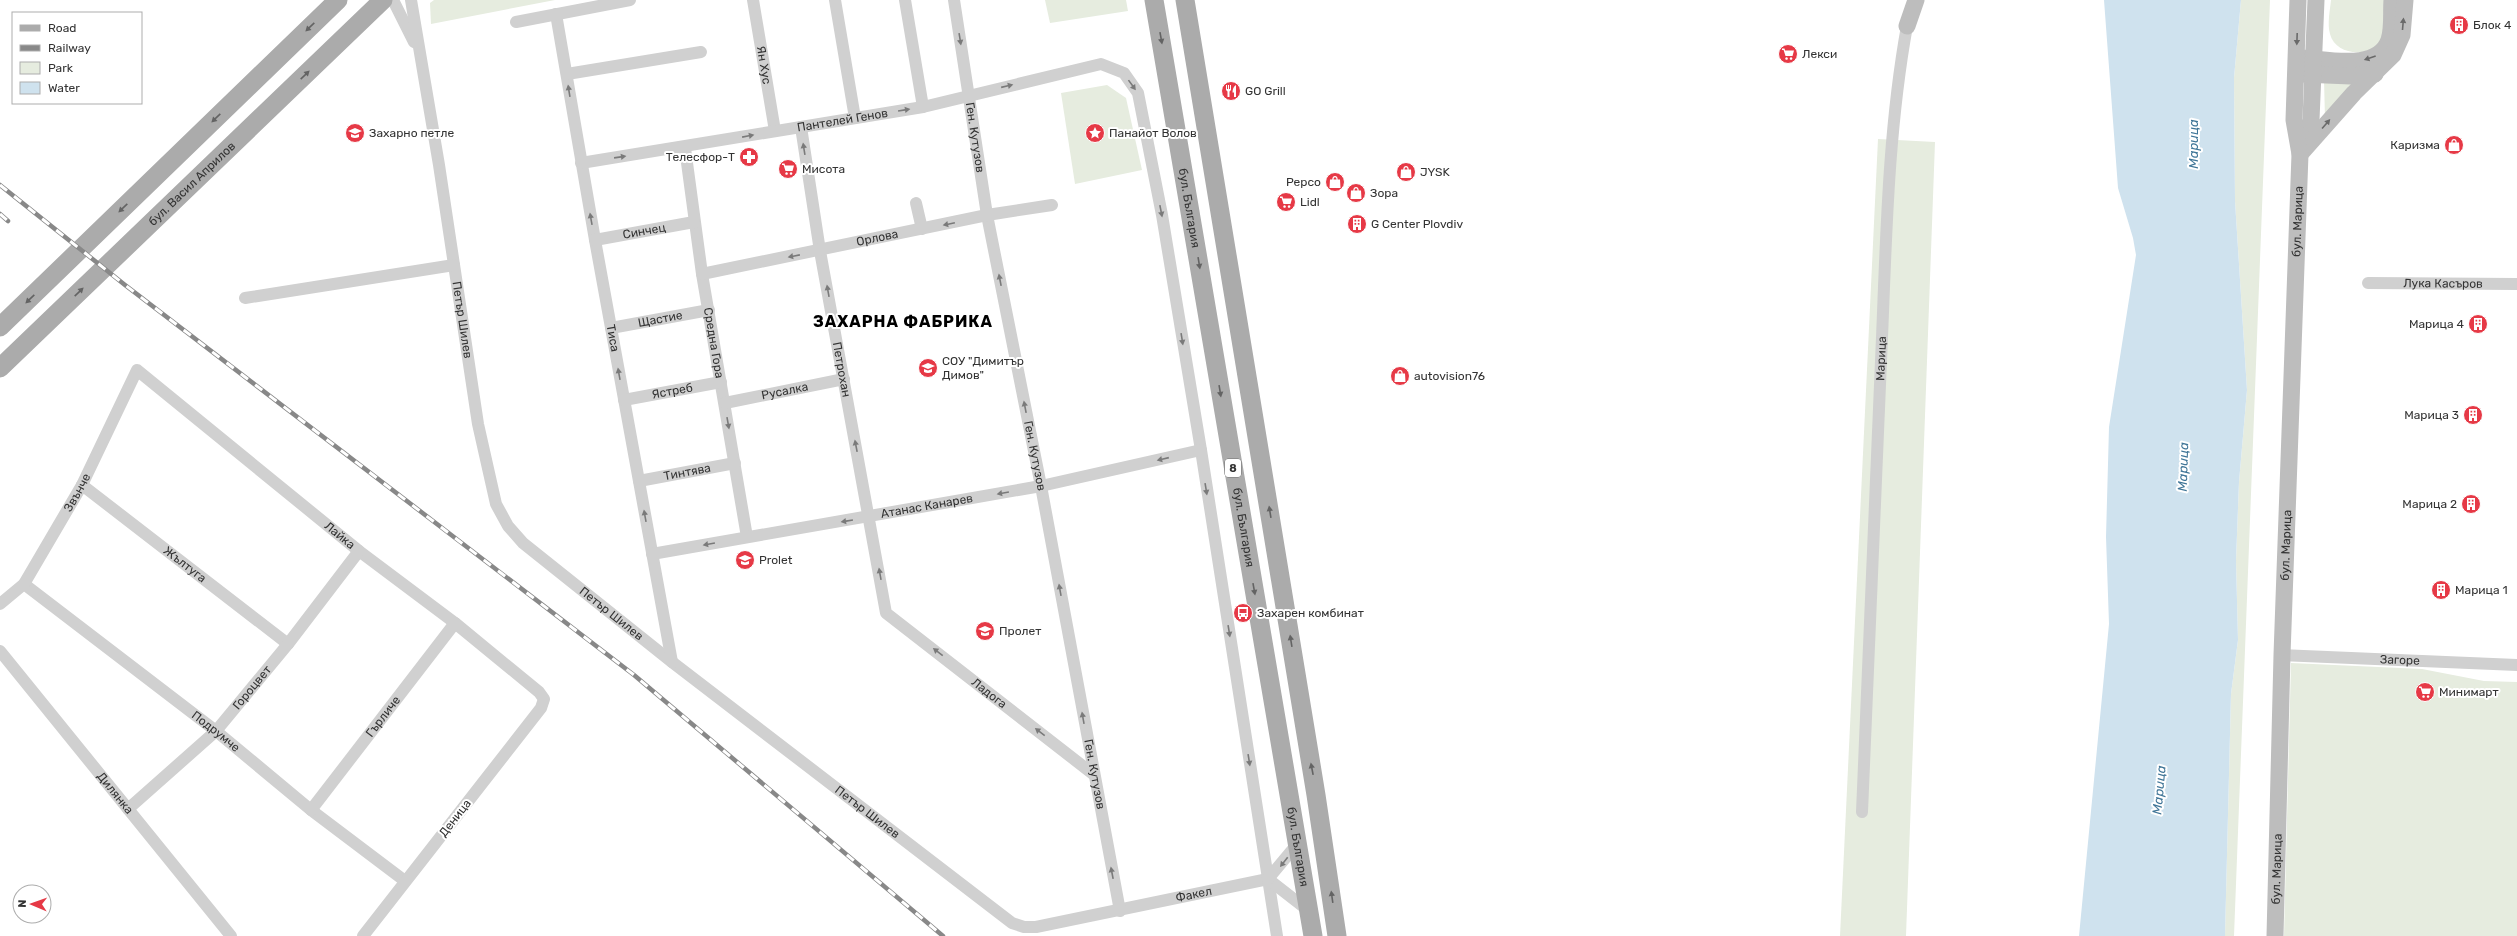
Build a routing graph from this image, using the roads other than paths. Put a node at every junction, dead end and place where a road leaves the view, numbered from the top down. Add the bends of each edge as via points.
1 (338, 0) edge
2 (383, 0) edge
3 (393, 0) edge
4 (411, 0) edge
5 (630, 0) edge
6 (753, 0) edge
7 (835, 0) edge
8 (905, 0) edge
9 (954, 0) edge
10 (1154, 0) edge
11 (1185, 0) edge
12 (1902, 0) edge
13 (1916, 0) edge
14 (2298, 0) edge
15 (2316, 0) edge
16 (2392, 0) edge
17 (2405, 0) edge
18 (556, 14) junction
19 (516, 22) dead end
20 (2315, 25) junction
21 (1907, 26) junction
22 (701, 52) dead end
23 (420, 54) junction
24 (2340, 60) junction
25 (2296, 66) junction
26 (2313, 67) junction
27 (566, 74) junction
28 (2375, 74) junction
29 (969, 95) junction
30 (923, 107) junction
31 (855, 118) junction
32 (801, 127) junction
33 (775, 131) junction
34 (685, 148) junction
35 (2300, 154) junction
36 (581, 163) junction
37 (916, 203) dead end
38 (1052, 205) dead end
39 (987, 215) junction
40 (694, 222) junction
41 (922, 229) junction
42 (595, 240) junction
43 (820, 251) junction
44 (454, 266) junction
45 (702, 274) junction
46 (2368, 283) dead end
47 (2517, 284) edge
48 (244, 298) dead end
49 (709, 310) junction
50 (0, 327) edge
51 (611, 328) junction
52 (0, 368) edge
53 (137, 370) joint
54 (844, 379) junction
55 (721, 382) junction
56 (624, 400) junction
57 (725, 403) junction
58 (1201, 450) junction
59 (735, 463) junction
60 (1263, 469) junction
61 (1234, 474) junction
62 (639, 481) junction
63 (82, 486) junction
64 (1041, 486) junction
65 (870, 518) junction
66 (747, 537) junction
67 (359, 551) junction
68 (652, 554) junction
69 (24, 584) junction
70 (0, 604) edge
71 (886, 612) joint
72 (455, 623) junction
73 (288, 644) junction
74 (0, 650) edge
75 (2282, 655) junction
76 (672, 662) junction
77 (2517, 665) edge
78 (544, 699) joint
79 (216, 731) junction
80 (1093, 774) junction
81 (128, 809) junction
82 (311, 810) junction
83 (1862, 812) dead end
84 (1298, 843) junction
85 (1268, 879) junction
86 (405, 881) junction
87 (1120, 911) junction
88 (1309, 911) junction
89 (231, 936) edge
90 (363, 936) edge
91 (1277, 936) edge
92 (1313, 936) edge
93 (1337, 936) edge
94 (2275, 936) edge

1 -> 50 main road
52 -> 2 main road, бул. Васил Априлов
3 - 23 street, Петър Шилев
4 - 23 street, Петър Шилев
5 - 18 street
6 - 33 street, Ян Хус
7 - 31 street
8 - 30 street
9 -> 29 street, Ген. Кутузов
10 -> 61 main road, бул. България / 8
11 - 60 main road, бул. България
12 - 21 street, Марица
13 - 21 street, Марица
14 -> 25 street, бул. Марица
15 - 20 street, бул. Марица
16 -> 24 street via 2390,36 2381,52 2366,60
28 -> 17 street via 2390,60 2400,42
18 - 19 street
18 - 27 street, Тиса
20 - 24 street via 2326,48
20 - 26 street, бул. Марица
21 - 83 street, Марица via 1900,54 1894,116 1884,286
22 - 27 street
23 - 44 street, Петър Шилев
24 - 26 street
25 - 26 street
25 - 35 street, бул. Марица via 2294,120
26 - 28 street via 2351,76
26 - 35 street, бул. Марица via 2311,120
36 -> 27 street, Тиса
35 -> 28 street via 2350,97
29 - 30 street, Пантелей Генов
29 - 39 street, Ген. Кутузов
29 -> 58 street, Пантелей Генов via 1101,64 1124,73 1138,93 1162,215
31 -> 30 street, Пантелей Генов
31 - 32 street, Пантелей Генов
32 - 33 street, Пантелей Генов
43 -> 32 street, Петрохан
34 -> 33 street, Пантелей Генов
36 -> 34 street, Пантелей Генов
34 - 40 street, Средна Гора
35 - 75 street, бул. Марица
42 -> 36 street, Тиса
37 - 41 street
38 - 39 street, Орлова
39 -> 41 street, Орлова
64 -> 39 street, Ген. Кутузов
40 - 42 street, Синчец
40 - 45 street, Средна Гора
41 - 43 street, Орлова
42 - 51 street, Тиса
43 -> 45 street, Орлова
54 -> 43 street, Петрохан
44 - 48 street
44 - 76 street, Петър Шилев via 478,424 496,504 508,526 524,543
45 - 49 street, Средна Гора
46 - 47 street, Лука Касъров
49 - 51 street, Щастие
49 - 55 street, Средна Гора
56 -> 51 street, Тиса
53 - 63 street, Звънче
53 - 67 street, Лайка
54 - 57 street, Русалка
65 -> 54 street, Петрохан
55 - 56 street, Ястреб
55 - 57 street, Средна Гора
56 - 62 street, Тиса
57 -> 59 street, Средна Гора
58 -> 64 street, Атанас Канарев
58 -> 85 street
59 - 62 street, Тинтява
59 - 66 street, Средна Гора
60 - 61 main road
93 -> 60 main road, бул. България
61 -> 84 main road, бул. България / 8
68 -> 62 street, Тиса
63 - 69 street, Звънче
63 - 73 street, Жълтуга
64 -> 65 street, Атанас Канарев
80 -> 64 street, Ген. Кутузов
65 -> 66 street, Атанас Канарев
71 -> 65 street, Петрохан
66 -> 68 street, Атанас Канарев
67 - 72 street, Лайка
67 - 73 street, Гороцвет
68 - 76 street, Тиса
69 - 70 street, Звънче
69 - 79 street, Подрумче
80 -> 71 street, Ладога
72 - 78 street, Лайка via 539,692
72 - 82 street, Гърличе
73 - 79 street, Гороцвет
74 - 81 street, Дилянка
75 - 77 street, Загоре
75 - 94 street, бул. Марица
76 - 87 street, Петър Шилев via 1012,923 1036,927
78 - 86 street, Деница via 541,708
79 - 81 street, Гороцвет
79 - 82 street, Подрумче
87 -> 80 street, Ген. Кутузов
81 - 89 street, Дилянка
82 - 86 street, Подрумче
84 -> 85 street
84 - 88 main road, бул. България / 8
85 - 87 street, Факел
85 - 88 street
85 - 91 street
86 - 90 street, Деница
88 - 92 main road, бул. България / 8

